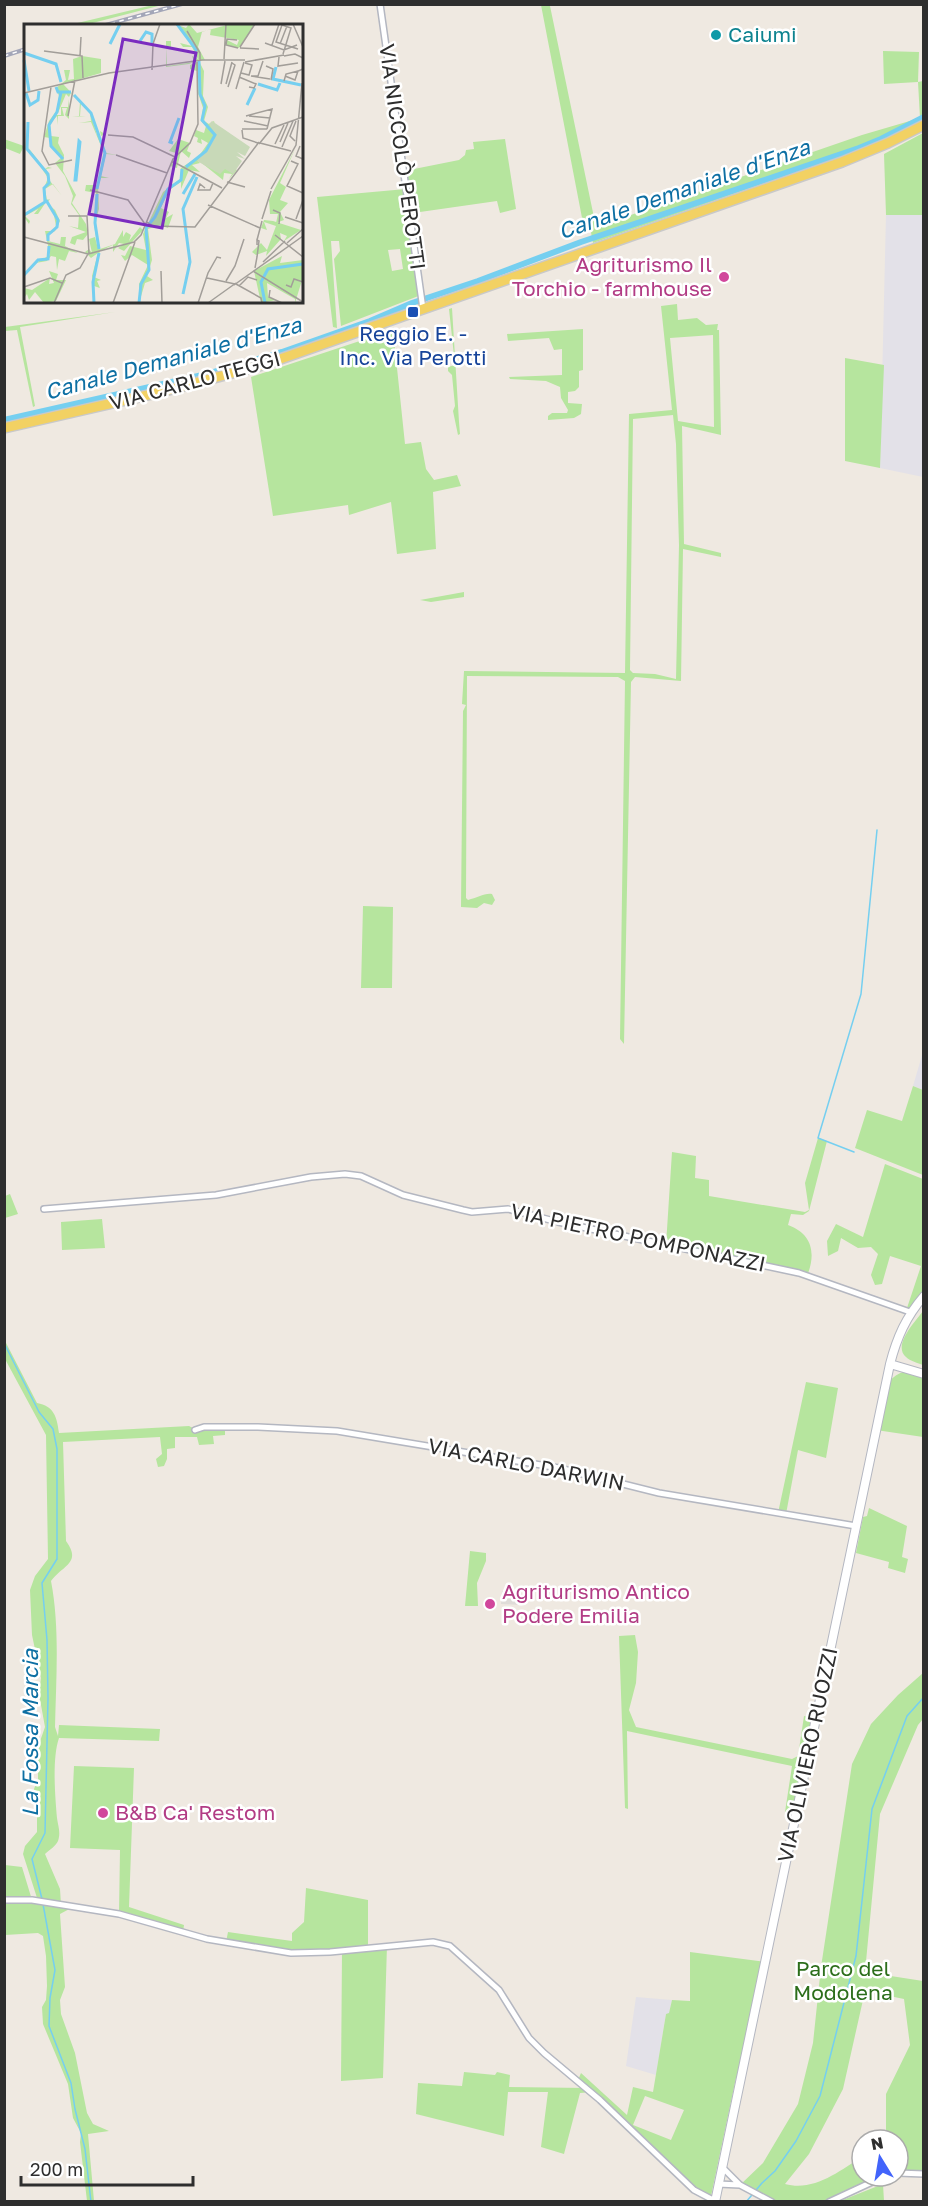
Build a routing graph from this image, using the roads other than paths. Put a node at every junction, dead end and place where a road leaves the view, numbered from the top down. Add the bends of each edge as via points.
1 (380, 4) edge
2 (924, 125) edge
3 (422, 302) junction
4 (4, 428) edge
5 (44, 1209) dead end
6 (924, 1296) edge
7 (910, 1312) junction
8 (890, 1364) junction
9 (924, 1374) edge
10 (195, 1430) dead end
11 (856, 1526) junction
12 (4, 1900) edge
13 (722, 2167) junction
14 (718, 2184) junction
15 (740, 2185) junction
16 (859, 2188) edge
17 (715, 2201) edge
18 (772, 2201) edge
19 (829, 2202) edge

1 - 3 street, VIA NICCOLÒ PEROTTI
2 - 3 main road, VIA CARLO TEGGI via 852,158
3 - 4 main road, VIA CARLO TEGGI via 250,369
5 - 7 street, VIA PIETRO POMPONAZZI via 208,1196 311,1177 354,1174 403,1195 463,1210 508,1209 799,1273
6 - 7 street, VIA OLIVIERO RUOZZI
7 - 8 street, VIA OLIVIERO RUOZZI via 899,1332
8 - 9 street
8 - 11 street, VIA OLIVIERO RUOZZI
10 - 11 street, VIA CARLO DARWIN via 258,1427 338,1431 559,1468 659,1493
11 - 13 street, VIA OLIVIERO RUOZZI
12 - 17 street via 32,1900 124,1915 207,1938 291,1953 433,1942 450,1946 499,1990 529,2038 544,2053 600,2100 694,2190
13 - 14 street, VIA OLIVIERO RUOZZI
13 - 15 street
14 - 15 street
14 - 17 street, VIA OLIVIERO RUOZZI
15 - 18 street
16 - 19 street

